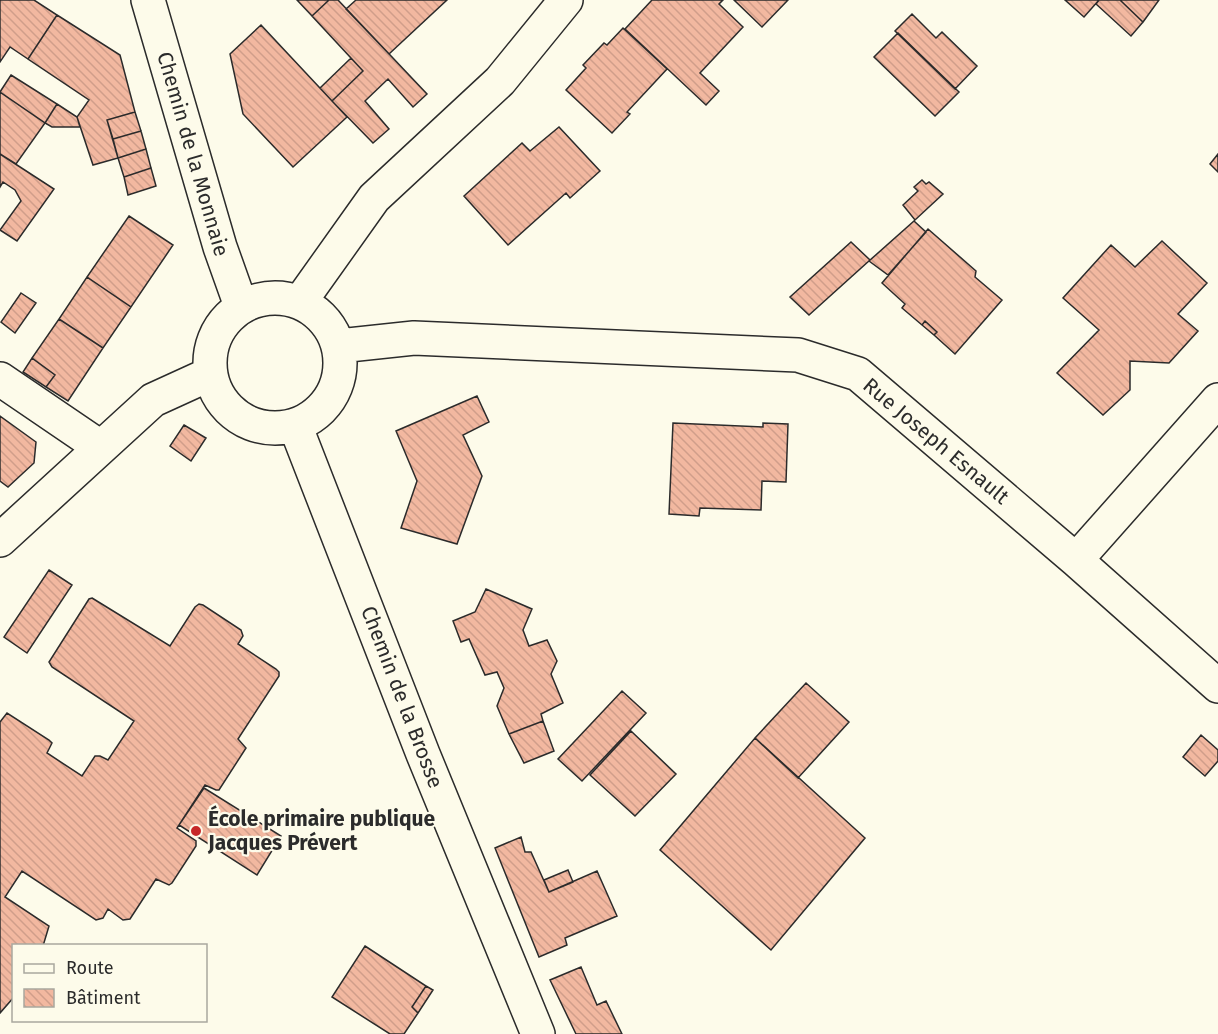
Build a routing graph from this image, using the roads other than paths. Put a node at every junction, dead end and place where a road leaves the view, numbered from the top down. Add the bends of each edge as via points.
1 (148, 0) edge
2 (566, 0) edge
3 (300, 302) junction
4 (241, 306) junction
5 (339, 346) junction
6 (210, 374) junction
7 (0, 379) edge
8 (1218, 400) edge
9 (295, 425) junction
10 (100, 447) junction
11 (0, 540) edge
12 (1076, 560) junction
13 (1218, 686) edge
14 (538, 1034) edge

1 - 4 street, Chemin de la Monnaie
2 - 3 street via 500,81 374,198
3 - 4 street via 280,297
3 - 5 street via 318,312
4 - 6 street via 215,336
5 - 9 street via 341,366 337,385 327,403
5 - 12 street, Rue Joseph Esnault via 414,338 798,355 858,374
6 - 9 street via 218,396 232,412 251,424 273,428
6 - 10 street via 153,400
7 - 10 street
8 - 12 street
9 - 14 street, Chemin de la Brosse via 423,754
10 - 11 street
12 - 13 street, Rue Joseph Esnault

